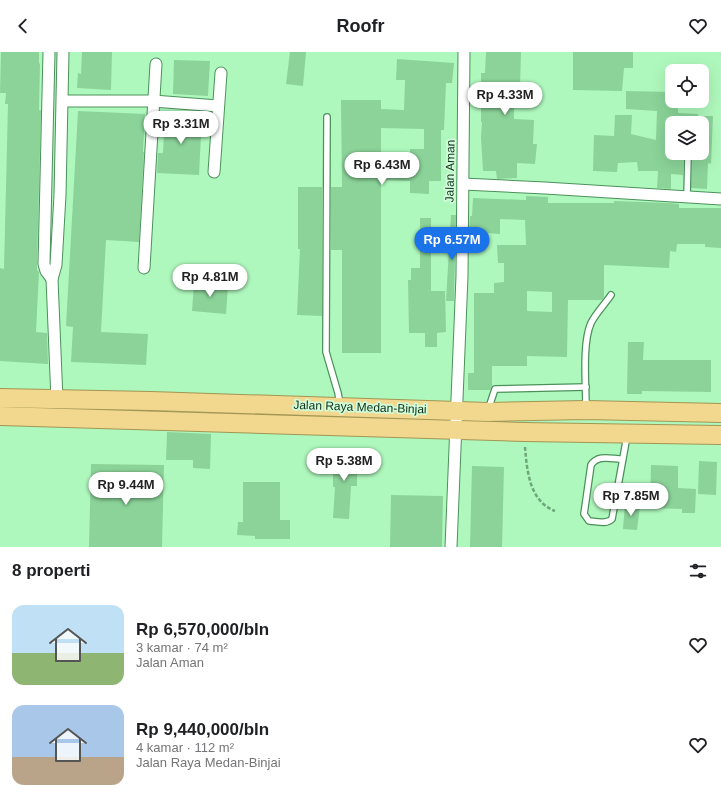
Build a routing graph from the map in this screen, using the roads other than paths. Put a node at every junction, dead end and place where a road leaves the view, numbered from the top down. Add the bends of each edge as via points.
1 (49, 52) edge
2 (63, 52) edge
3 (464, 52) edge
4 (156, 64) dead end
5 (221, 72) dead end
6 (47, 95) junction
7 (63, 98) junction
8 (153, 101) junction
9 (218, 106) junction
10 (47, 116) junction
11 (62, 117) junction
12 (327, 117) dead end
13 (688, 160) edge
14 (214, 172) dead end
15 (463, 184) junction
16 (46, 194) junction
17 (60, 195) junction
18 (687, 197) junction
19 (721, 199) edge
20 (144, 268) dead end
21 (52, 279) junction
22 (611, 295) dead end
23 (586, 387) junction
24 (0, 398) edge
25 (57, 400) junction
26 (151, 400) junction
27 (340, 406) junction
28 (456, 410) junction
29 (586, 410) junction
30 (488, 412) junction
31 (721, 413) edge
32 (0, 416) edge
33 (150, 421) junction
34 (455, 430) junction
35 (627, 433) junction
36 (721, 435) edge
37 (623, 459) junction
38 (451, 547) edge

1 - 6 street
2 - 7 street
3 - 15 street, Jalan Aman
4 - 8 street
5 - 9 street
6 - 7 street
6 - 10 street
7 - 8 street
7 - 11 street
8 - 9 street
8 - 20 street
9 - 14 street
10 - 11 street
10 - 16 street
11 - 17 street
12 - 27 lane via 326,352
13 - 18 lane
15 - 18 street
15 - 28 street, Jalan Aman
16 - 17 street
16 - 21 street via 44,264
17 - 21 street via 56,265
18 - 19 street
21 - 25 street
22 - 23 lane via 591,323 587,336
23 - 29 lane
23 - 30 lane via 495,389
24 - 25 highway, Jalan Raya Medan-Binjai
25 - 26 highway, Jalan Raya Medan-Binjai
26 - 27 highway, Jalan Raya Medan-Binjai
26 - 33 highway
27 - 28 highway, Jalan Raya Medan-Binjai
28 - 30 highway, Jalan Raya Medan-Binjai
28 - 34 street, Jalan Aman
29 - 30 highway, Jalan Raya Medan-Binjai
29 - 31 highway, Jalan Raya Medan-Binjai
32 - 33 highway, Jalan Raya Medan-Binjai
33 - 34 highway, Jalan Raya Medan-Binjai
34 - 35 highway, Jalan Raya Medan-Binjai
34 - 38 street, Jalan Aman
35 - 36 highway, Jalan Raya Medan-Binjai
35 - 37 lane
37 - 37 lane via 600,458 594,460 591,465 584,514 589,521 610,522 612,519

